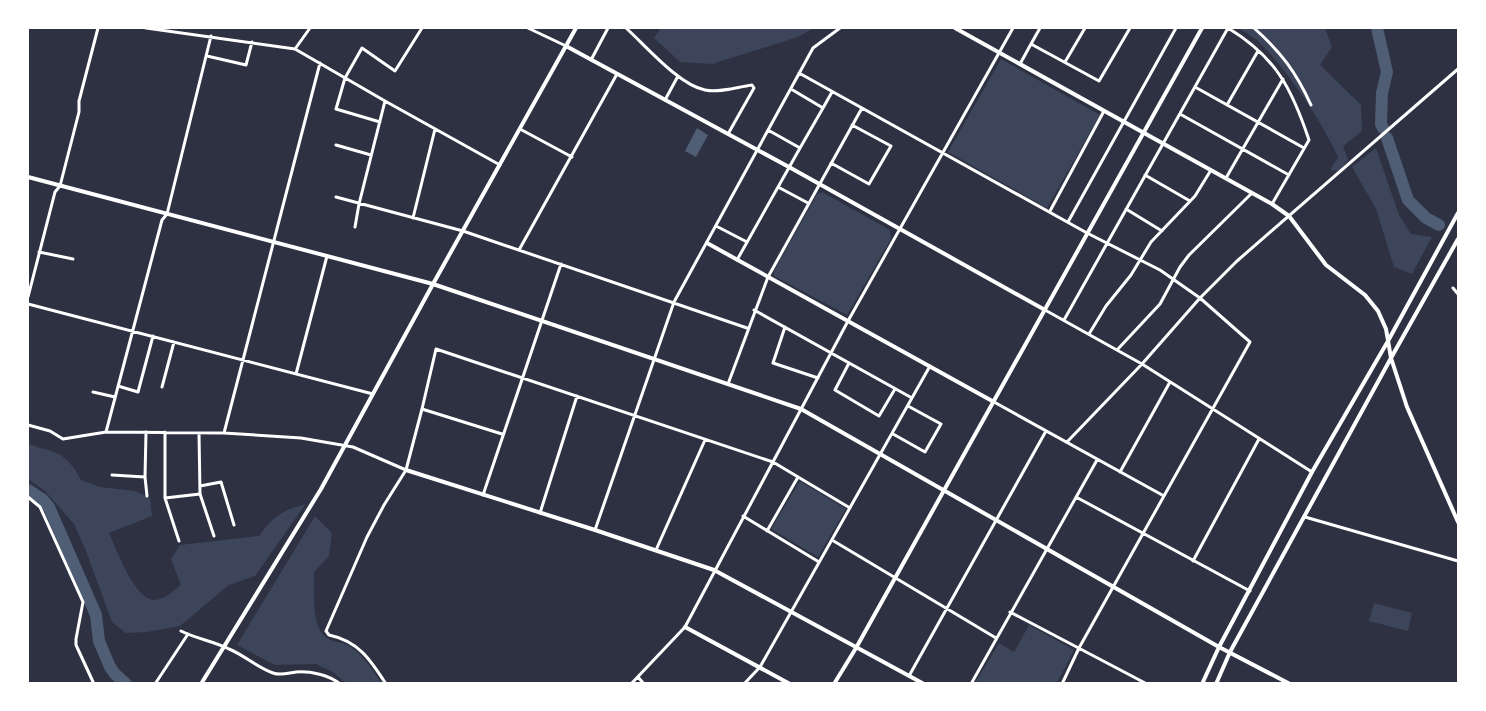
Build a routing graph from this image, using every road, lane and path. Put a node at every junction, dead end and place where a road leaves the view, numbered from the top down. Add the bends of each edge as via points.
1 (98, 28) edge
2 (146, 28) edge
3 (310, 28) edge
4 (422, 28) edge
5 (528, 28) edge
6 (576, 28) edge
7 (608, 28) edge
8 (626, 28) edge
9 (840, 28) edge
10 (955, 28) edge
11 (1013, 28) edge
12 (1040, 28) edge
13 (1085, 28) edge
14 (1130, 28) edge
15 (1176, 28) edge
16 (1202, 28) edge
17 (1254, 28) edge
18 (211, 36) junction
19 (252, 42) junction
20 (1031, 44) junction
21 (566, 46) junction
22 (295, 49) junction
23 (1258, 50) junction
24 (999, 52) junction
25 (207, 56) junction
26 (591, 60) junction
27 (1065, 62) junction
28 (320, 64) junction
29 (1020, 64) junction
30 (1458, 69) edge
31 (799, 73) junction
32 (617, 74) junction
33 (678, 76) junction
34 (345, 78) junction
35 (1283, 78) junction
36 (1195, 87) junction
37 (791, 89) junction
38 (832, 92) junction
39 (665, 100) junction
40 (385, 101) junction
41 (1227, 105) junction
42 (1311, 105) dead end
43 (823, 108) junction
44 (862, 108) junction
45 (1104, 111) junction
46 (1180, 114) junction
47 (1123, 121) junction
48 (380, 122) junction
49 (1258, 122) junction
50 (852, 126) junction
51 (435, 129) junction
52 (520, 129) junction
53 (768, 130) junction
54 (1143, 132) junction
55 (728, 134) junction
56 (1163, 143) junction
57 (336, 145) dead end
58 (800, 148) junction
59 (1304, 148) junction
60 (1243, 149) junction
61 (757, 150) junction
62 (943, 153) junction
63 (371, 155) junction
64 (572, 157) junction
65 (831, 163) junction
66 (500, 165) junction
67 (789, 167) junction
68 (1211, 170) junction
69 (1145, 175) junction
70 (1289, 175) junction
71 (28, 177) edge
72 (1226, 178) junction
73 (818, 184) junction
74 (60, 186) junction
75 (778, 187) junction
76 (1252, 193) junction
77 (336, 197) dead end
78 (1190, 201) junction
79 (808, 203) junction
80 (359, 204) junction
81 (1272, 204) junction
82 (1126, 209) junction
83 (1050, 212) junction
84 (1458, 213) edge
85 (167, 214) junction
86 (1289, 216) junction
87 (413, 218) junction
88 (1068, 222) junction
89 (716, 226) junction
90 (355, 227) dead end
91 (900, 230) junction
92 (463, 231) junction
93 (1162, 231) junction
94 (1087, 232) junction
95 (1458, 239) edge
96 (273, 241) junction
97 (747, 242) junction
98 (1107, 242) junction
99 (706, 243) junction
100 (519, 250) junction
101 (39, 252) junction
102 (327, 256) junction
103 (73, 259) dead end
104 (1140, 259) junction
105 (737, 260) junction
106 (561, 264) junction
107 (768, 277) junction
108 (1173, 280) junction
109 (433, 284) junction
110 (1453, 288) dead end
111 (1458, 294) edge
112 (28, 298) edge
113 (1200, 298) junction
114 (674, 302) junction
115 (28, 304) edge
116 (754, 310) junction
117 (1045, 310) junction
118 (541, 320) junction
119 (1064, 320) junction
120 (848, 321) junction
121 (785, 327) junction
122 (748, 328) junction
123 (134, 331) junction
124 (1089, 334) junction
125 (153, 336) junction
126 (1388, 341) junction
127 (174, 342) junction
128 (1117, 350) junction
129 (832, 353) junction
130 (1391, 358) junction
131 (653, 359) junction
132 (244, 360) junction
133 (849, 363) junction
134 (1142, 364) junction
135 (930, 366) junction
136 (296, 374) junction
137 (521, 378) junction
138 (818, 378) junction
139 (1170, 382) junction
140 (728, 384) junction
141 (118, 386) junction
142 (162, 387) dead end
143 (895, 389) junction
144 (94, 392) dead end
145 (373, 394) junction
146 (577, 396) junction
147 (115, 397) junction
148 (912, 398) junction
149 (994, 402) junction
150 (908, 406) junction
151 (422, 409) junction
152 (800, 409) junction
153 (1213, 409) junction
154 (635, 416) junction
155 (28, 425) edge
156 (1046, 431) junction
157 (106, 432) junction
158 (146, 432) junction
159 (164, 432) junction
160 (199, 433) junction
161 (224, 433) junction
162 (502, 434) junction
163 (893, 434) junction
164 (1259, 438) junction
165 (705, 440) junction
166 (1067, 442) junction
167 (345, 445) junction
168 (882, 454) junction
169 (1097, 460) junction
170 (772, 462) junction
171 (406, 470) junction
172 (1120, 472) junction
173 (1312, 472) junction
174 (112, 475) dead end
175 (146, 477) junction
176 (798, 477) junction
177 (200, 486) junction
178 (944, 490) junction
179 (200, 494) junction
180 (482, 495) junction
181 (147, 496) dead end
182 (1164, 496) junction
183 (28, 497) edge
184 (1076, 497) junction
185 (165, 498) junction
186 (850, 508) junction
187 (540, 513) junction
188 (743, 516) junction
189 (1305, 517) junction
190 (996, 519) junction
191 (1458, 522) edge
192 (234, 525) dead end
193 (595, 530) junction
194 (767, 531) junction
195 (1144, 535) junction
196 (214, 536) dead end
197 (832, 540) junction
198 (179, 541) dead end
199 (1046, 548) junction
200 (656, 550) junction
201 (1193, 561) junction
202 (1458, 561) edge
203 (819, 562) junction
204 (714, 570) junction
205 (895, 578) junction
206 (1114, 586) junction
207 (1250, 591) junction
208 (948, 609) junction
209 (792, 612) junction
210 (1010, 612) junction
211 (685, 627) junction
212 (181, 631) dead end
213 (188, 634) junction
214 (996, 638) junction
215 (1219, 647) junction
216 (856, 648) junction
217 (1079, 648) junction
218 (1230, 652) junction
219 (760, 667) junction
220 (909, 676) junction
221 (638, 677) junction
222 (94, 684) edge
223 (155, 684) edge
224 (201, 684) edge
225 (340, 684) edge
226 (386, 684) edge
227 (631, 684) edge
228 (644, 684) edge
229 (744, 684) edge
230 (790, 684) edge
231 (834, 684) edge
232 (924, 684) edge
233 (971, 684) edge
234 (1062, 684) edge
235 (1147, 684) edge
236 (1202, 684) edge
237 (1216, 684) edge
238 (1290, 684) edge

1 - 74 street
2 - 18 street
3 - 22 street
4 - 34 street via 395,71 362,48
5 - 21 street
6 - 21 street
7 - 26 street
8 - 33 street
9 - 31 street via 813,48
10 - 24 street
11 - 24 street
12 - 20 street
13 - 27 street
14 - 27 street via 1099,81
15 - 47 street
16 - 54 street
17 - 42 street via 1290,65
18 - 19 street
18 - 25 street
19 - 22 street
19 - 25 street via 246,65
20 - 27 street
20 - 29 street
21 - 26 street
21 - 52 street
22 - 28 street
23 - 35 street
23 - 36 street via 1228,28
23 - 41 street
24 - 29 street
24 - 62 street
25 - 85 street
26 - 32 street
28 - 34 street
28 - 96 street
29 - 45 street
30 - 86 street
31 - 37 street
31 - 38 street
32 - 39 street
32 - 64 street
33 - 39 street
33 - 55 street via 705,90 752,85 754,88
34 - 40 street
34 - 48 street via 336,109
35 - 49 street
35 - 59 street via 1309,140
36 - 41 street
36 - 46 street
37 - 43 street
37 - 53 street
38 - 43 street
38 - 44 street
39 - 55 street
40 - 48 street
40 - 51 street
41 - 49 street
43 - 58 street
44 - 50 street
44 - 62 street
45 - 47 street
45 - 83 street
46 - 56 street
46 - 60 street
47 - 54 street
47 - 88 street
48 - 63 street
49 - 59 street
49 - 60 street
50 - 65 street
50 - 65 street via 891,146 869,184
51 - 66 street
51 - 87 street
52 - 64 street
52 - 66 street
53 - 58 street
53 - 61 street
54 - 56 street
54 - 94 street
55 - 61 street
56 - 68 street
56 - 69 street
57 - 63 street
58 - 67 street
59 - 70 street
60 - 70 street
60 - 72 street
61 - 67 street
61 - 89 street
62 - 83 street
62 - 91 street
63 - 80 street
64 - 100 street
65 - 73 street
66 - 92 street
67 - 73 street
67 - 75 street
68 - 72 street
68 - 78 street
69 - 78 street
69 - 82 street
70 - 81 street
71 - 74 street
72 - 76 street
73 - 79 street
73 - 91 street
74 - 85 street
74 - 101 street
75 - 79 street
75 - 97 street
76 - 81 street
76 - 108 street via 1189,255
77 - 80 street
78 - 93 street
79 - 107 street
80 - 87 street
80 - 90 street
81 - 86 street
82 - 93 street
82 - 98 street
83 - 88 street
84 - 126 street
85 - 96 street
85 - 123 street via 160,229
86 - 113 street
86 - 126 street via 1326,264 1370,300 1386,329
87 - 92 street
88 - 94 street
89 - 97 street
89 - 99 street
91 - 117 street
91 - 120 street
92 - 100 street
92 - 109 street
93 - 104 street
94 - 98 street
94 - 117 street
95 - 130 street
96 - 102 street
96 - 132 street
97 - 105 street
98 - 104 street
98 - 119 street
99 - 105 street
99 - 114 street
100 - 106 street
101 - 103 street
101 - 112 street
102 - 109 street
102 - 136 street
104 - 108 street
104 - 124 street
105 - 107 street
106 - 114 street
106 - 118 street
107 - 116 street
107 - 120 street
108 - 113 street
108 - 128 street via 1160,304
109 - 118 street
109 - 145 street
110 - 111 street
113 - 134 street
113 - 153 street via 1250,342
114 - 122 street
114 - 131 street
115 - 123 street
116 - 121 street
116 - 122 street
117 - 119 street
117 - 149 street
118 - 131 street
118 - 137 street
119 - 124 street
120 - 129 street
120 - 135 street
121 - 129 street
121 - 138 street via 773,363
122 - 140 street
123 - 125 street
123 - 141 street
124 - 128 street
125 - 127 street
125 - 141 street via 138,392
126 - 130 street
126 - 173 street
127 - 132 street
127 - 142 street
128 - 134 street
129 - 133 street
129 - 138 street
130 - 189 street
130 - 191 street via 1408,407
131 - 140 street
131 - 154 street
132 - 136 street
132 - 161 street
133 - 143 street
133 - 143 street via 835,390 879,416
134 - 139 street
134 - 166 street
135 - 148 street
135 - 149 street
136 - 145 street
137 - 146 street
137 - 151 street via 436,349
137 - 162 street
138 - 152 street
139 - 153 street
139 - 172 street
140 - 152 street
141 - 147 street
143 - 148 street
144 - 147 street
145 - 167 street
146 - 154 street
146 - 187 street
147 - 157 street
148 - 150 street
149 - 156 street
149 - 178 street
150 - 163 street
150 - 163 street via 941,424 925,452
151 - 162 street
151 - 171 street
152 - 168 street
152 - 170 street
153 - 164 street
153 - 182 street
154 - 165 street
154 - 193 street
155 - 157 street via 50,431 63,439
156 - 166 street
156 - 190 street
157 - 158 street
158 - 159 street
158 - 175 street
159 - 160 street
159 - 185 street
160 - 161 street
160 - 177 street
161 - 167 street via 301,438
162 - 180 street
163 - 168 street
164 - 173 street
164 - 201 street
165 - 170 street
165 - 200 street
166 - 169 street
167 - 171 street
167 - 224 street
168 - 178 street
168 - 186 street
169 - 172 street
169 - 184 street
170 - 176 street
170 - 188 street
171 - 180 street
171 - 226 street via 368,537 326,631 361,651
172 - 182 street
173 - 207 street
174 - 175 street
175 - 181 street
176 - 186 street
176 - 194 street
177 - 179 street
177 - 192 street via 221,482
178 - 190 street
178 - 205 street
179 - 185 street
179 - 196 street
180 - 187 street
182 - 195 street
183 - 222 street via 40,507 83,602 76,645
184 - 195 street
184 - 199 street
185 - 198 street
186 - 197 street
187 - 193 street
188 - 194 street
188 - 204 street
189 - 202 street
189 - 218 street
190 - 199 street
190 - 208 street
193 - 200 street
194 - 203 street
195 - 201 street
195 - 206 street
197 - 203 street
197 - 205 street
199 - 206 street
199 - 210 street
200 - 204 street
201 - 207 street
203 - 209 street
204 - 209 street
204 - 211 street
205 - 208 street
205 - 216 street
206 - 215 street
206 - 217 street
207 - 215 street
208 - 214 street
208 - 220 street
209 - 216 street
209 - 219 street
210 - 214 street
210 - 217 street
211 - 219 street
211 - 221 street
212 - 213 street
213 - 223 street
213 - 225 street via 216,643 273,673 308,673 331,677
214 - 233 street
215 - 218 street
215 - 236 street
216 - 220 street
216 - 231 street
217 - 234 street
217 - 235 street
218 - 237 street
218 - 238 street
219 - 229 street
219 - 230 street
220 - 232 street
221 - 227 street
221 - 228 street

